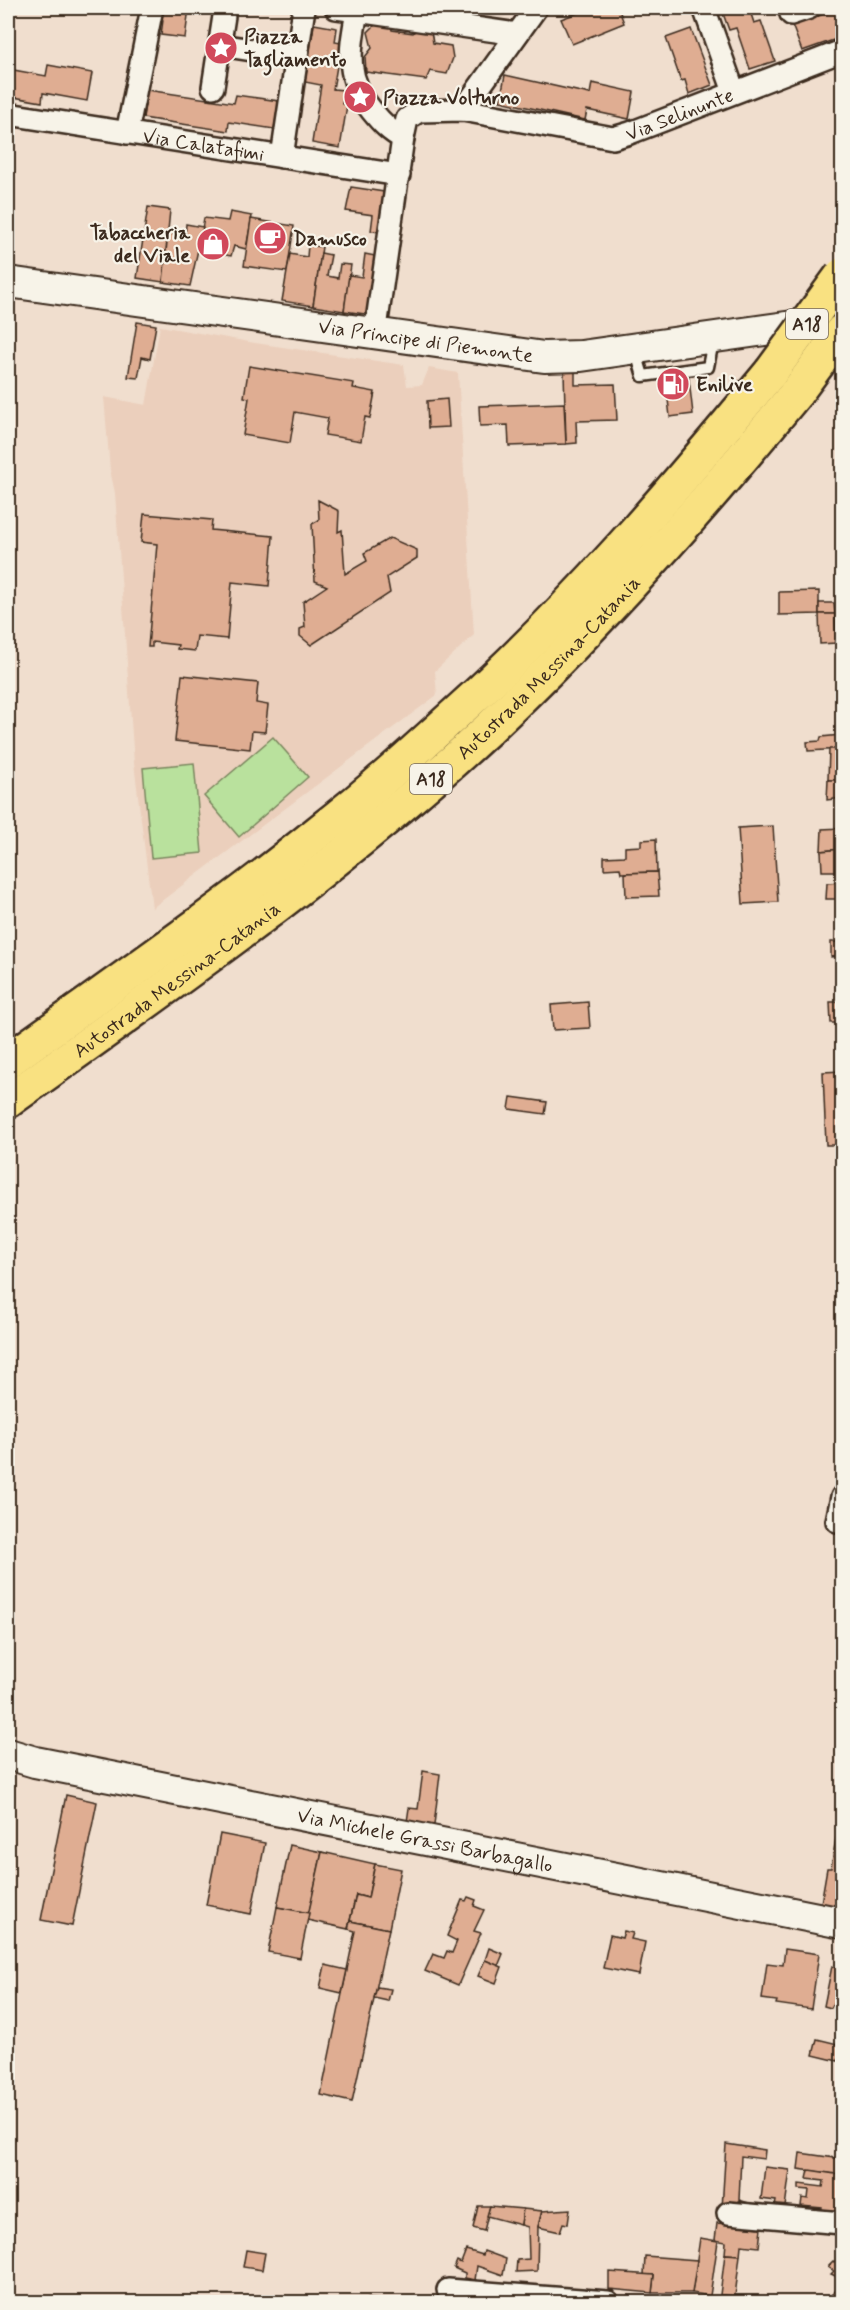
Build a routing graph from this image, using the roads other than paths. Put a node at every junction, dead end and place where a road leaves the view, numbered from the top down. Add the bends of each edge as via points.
1 (152, 8) edge
2 (304, 8) edge
3 (536, 8) edge
4 (704, 8) edge
5 (789, 8) edge
6 (809, 8) edge
7 (347, 9) edge
8 (224, 16) dead end
9 (517, 34) junction
10 (220, 45) junction
11 (843, 51) edge
12 (297, 57) junction
13 (213, 87) dead end
14 (734, 92) junction
15 (463, 110) junction
16 (8, 114) edge
17 (128, 133) junction
18 (404, 138) junction
19 (282, 157) junction
20 (399, 175) junction
21 (843, 275) edge
22 (8, 282) edge
23 (837, 326) edge
24 (375, 335) junction
25 (8, 1061) edge
26 (8, 1101) edge
27 (843, 1497) edge
28 (843, 1522) edge
29 (8, 1754) edge
30 (843, 1923) edge
31 (728, 2213) dead end
32 (843, 2223) edge
33 (448, 2290) dead end
34 (608, 2302) edge

1 - 17 street
2 - 12 street
3 - 9 street
4 - 14 street
5 - 6 street via 791,14
7 - 9 street
7 - 18 street via 351,74 358,91 383,124
8 - 10 street
9 - 15 street
10 - 12 street
10 - 13 street
11 - 14 street, Via Selinunte
12 - 19 street
14 - 15 street, Via Selinunte via 613,138
15 - 18 street, Via Selinunte via 419,111 407,119
16 - 17 street, Via Calatafimi
17 - 19 street, Via Calatafimi
18 - 20 street, Via Selinunte
19 - 20 street, Via Calatafimi
20 - 24 street, Via Selinunte
21 - 25 highway, Autostrada Messina-Catania / A18, bridge via 771,372 605,566 465,706 312,837
22 - 24 street, Via Principe di Piemonte
23 - 24 street, Via Principe di Piemonte via 582,356 544,357
23 - 26 highway, Autostrada Messina-Catania / A18, bridge via 796,392 701,506 627,590 485,732 244,932
27 - 28 street via 837,1521
29 - 30 street, Via Michele Grassi Barbagallo
31 - 32 street
33 - 34 street

